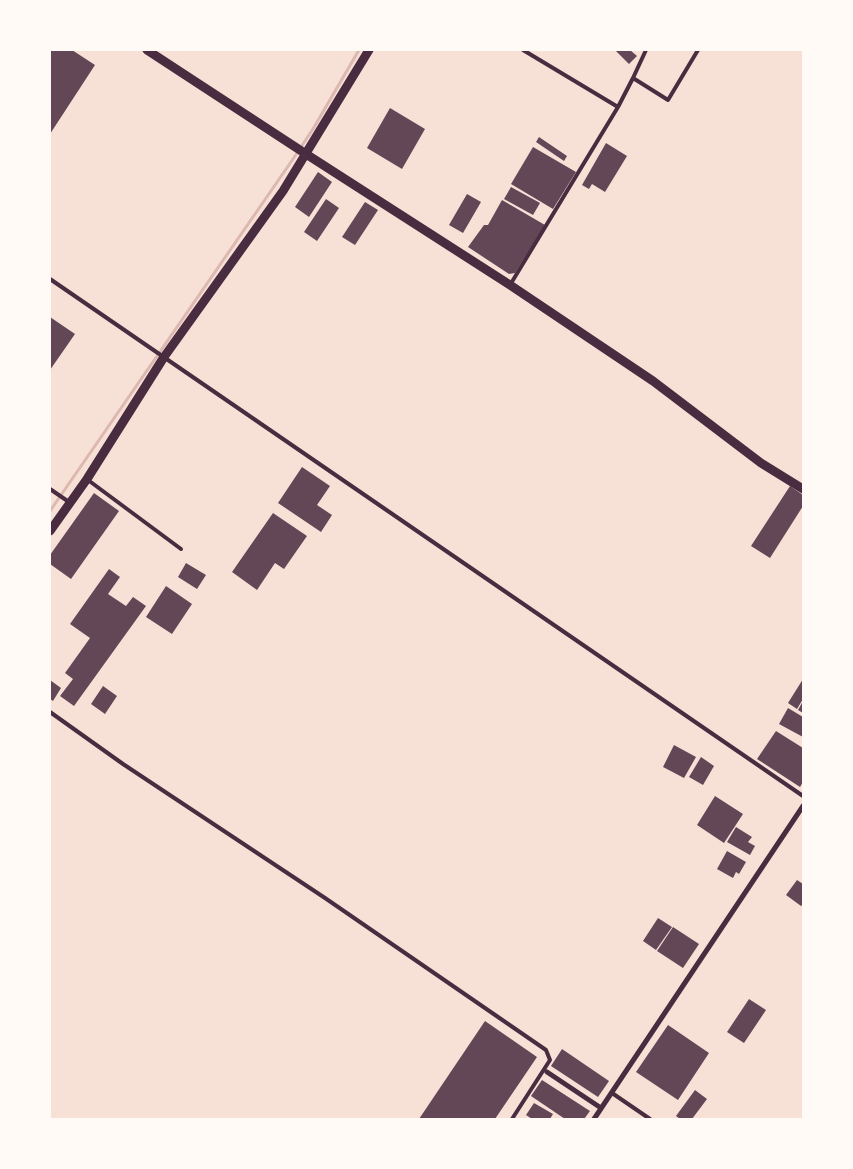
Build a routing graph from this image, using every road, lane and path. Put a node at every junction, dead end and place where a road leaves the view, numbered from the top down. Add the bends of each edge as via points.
1 (147, 50) edge
2 (369, 50) edge
3 (523, 50) edge
4 (646, 50) edge
5 (698, 50) edge
6 (633, 78) junction
7 (618, 107) junction
8 (306, 154) junction
9 (50, 279) edge
10 (510, 285) junction
11 (164, 358) junction
12 (87, 479) junction
13 (50, 489) edge
14 (803, 489) edge
15 (69, 502) junction
16 (50, 531) edge
17 (180, 549) dead end
18 (50, 712) edge
19 (803, 796) edge
20 (803, 806) edge
21 (547, 1072) dead end
22 (612, 1093) junction
23 (601, 1108) junction
24 (512, 1119) edge
25 (594, 1119) edge
26 (650, 1119) edge

1 - 8 street
2 - 8 street
3 - 7 lane
4 - 6 lane
5 - 6 lane via 668,100
6 - 7 lane
7 - 10 lane
8 - 10 street
8 - 11 street via 283,192
9 - 11 lane
10 - 14 street via 653,381 761,463
11 - 12 street
11 - 19 lane
12 - 15 street
12 - 17 lane
13 - 15 lane
15 - 16 street
18 - 24 lane via 546,1050 550,1060
20 - 22 street
21 - 23 street
22 - 23 street
22 - 26 lane
23 - 25 street

